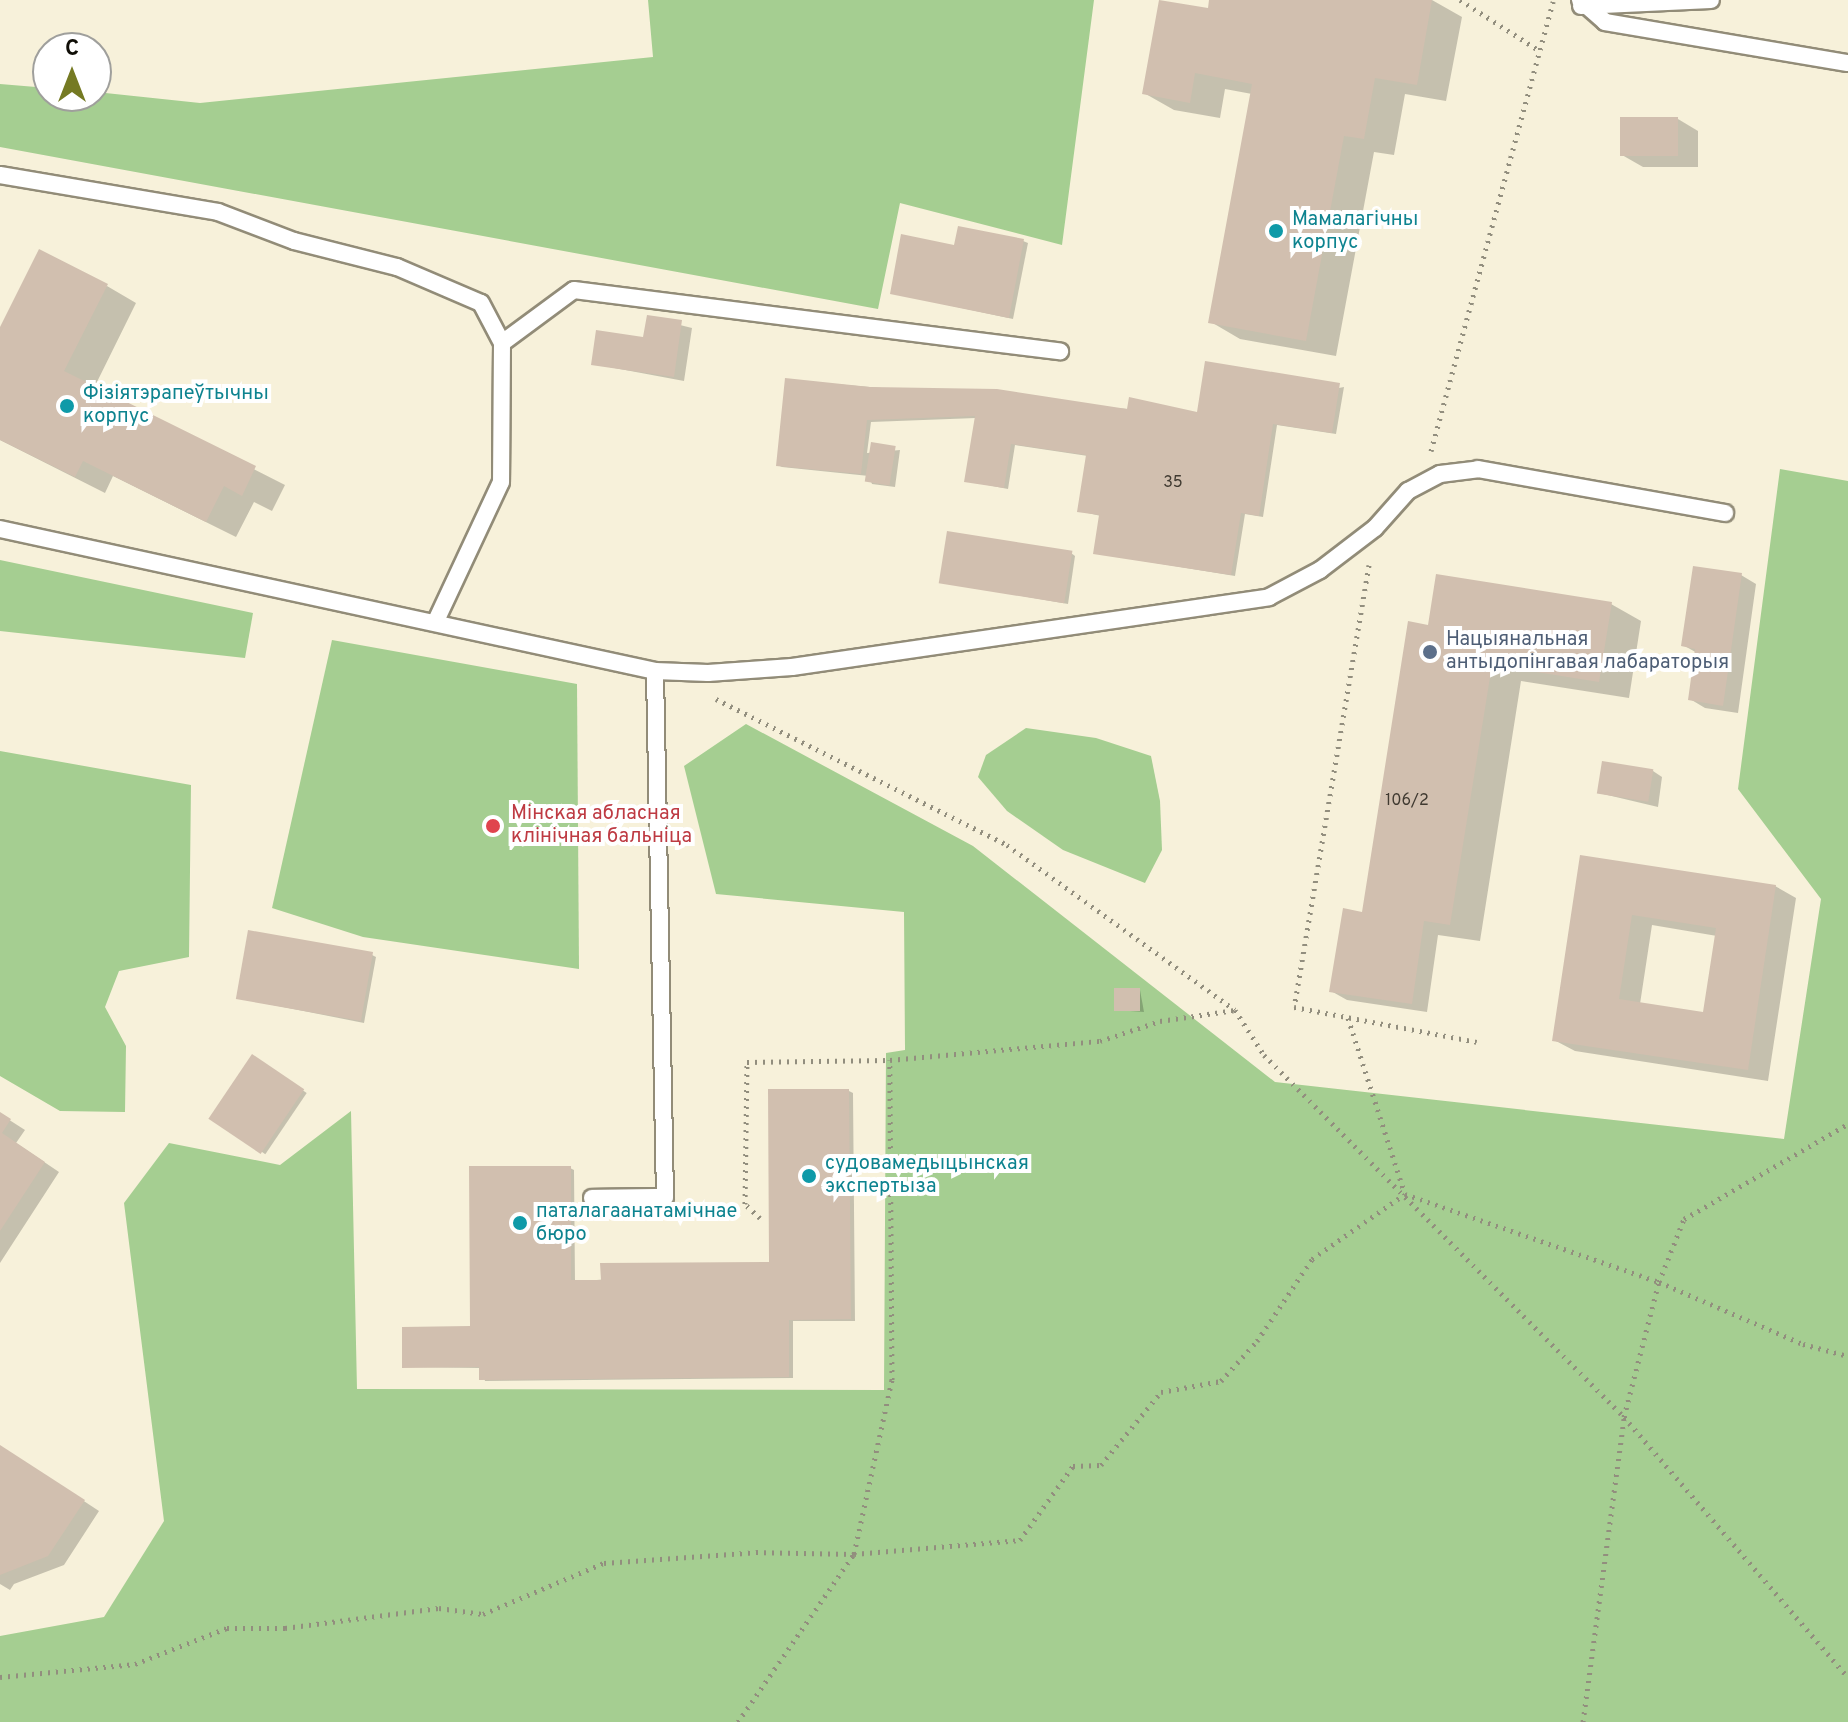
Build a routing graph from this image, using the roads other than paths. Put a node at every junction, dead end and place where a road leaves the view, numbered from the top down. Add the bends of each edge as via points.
1 (1711, 0) edge
2 (1580, 3) edge
3 (1848, 63) edge
4 (0, 175) edge
5 (502, 343) junction
6 (1060, 351) dead end
7 (1725, 513) dead end
8 (0, 529) edge
9 (436, 621) junction
10 (655, 671) junction
11 (592, 1198) dead end

1 - 2 lane
2 - 3 lane via 1605,22
4 - 5 lane via 218,212 294,241 397,267 481,303
5 - 6 lane via 574,290
5 - 9 lane via 501,482
7 - 10 lane via 1478,469 1440,474 1421,483 1375,528 1320,570 1269,597 792,667
8 - 9 lane
9 - 10 lane
10 - 11 lane via 665,1197

